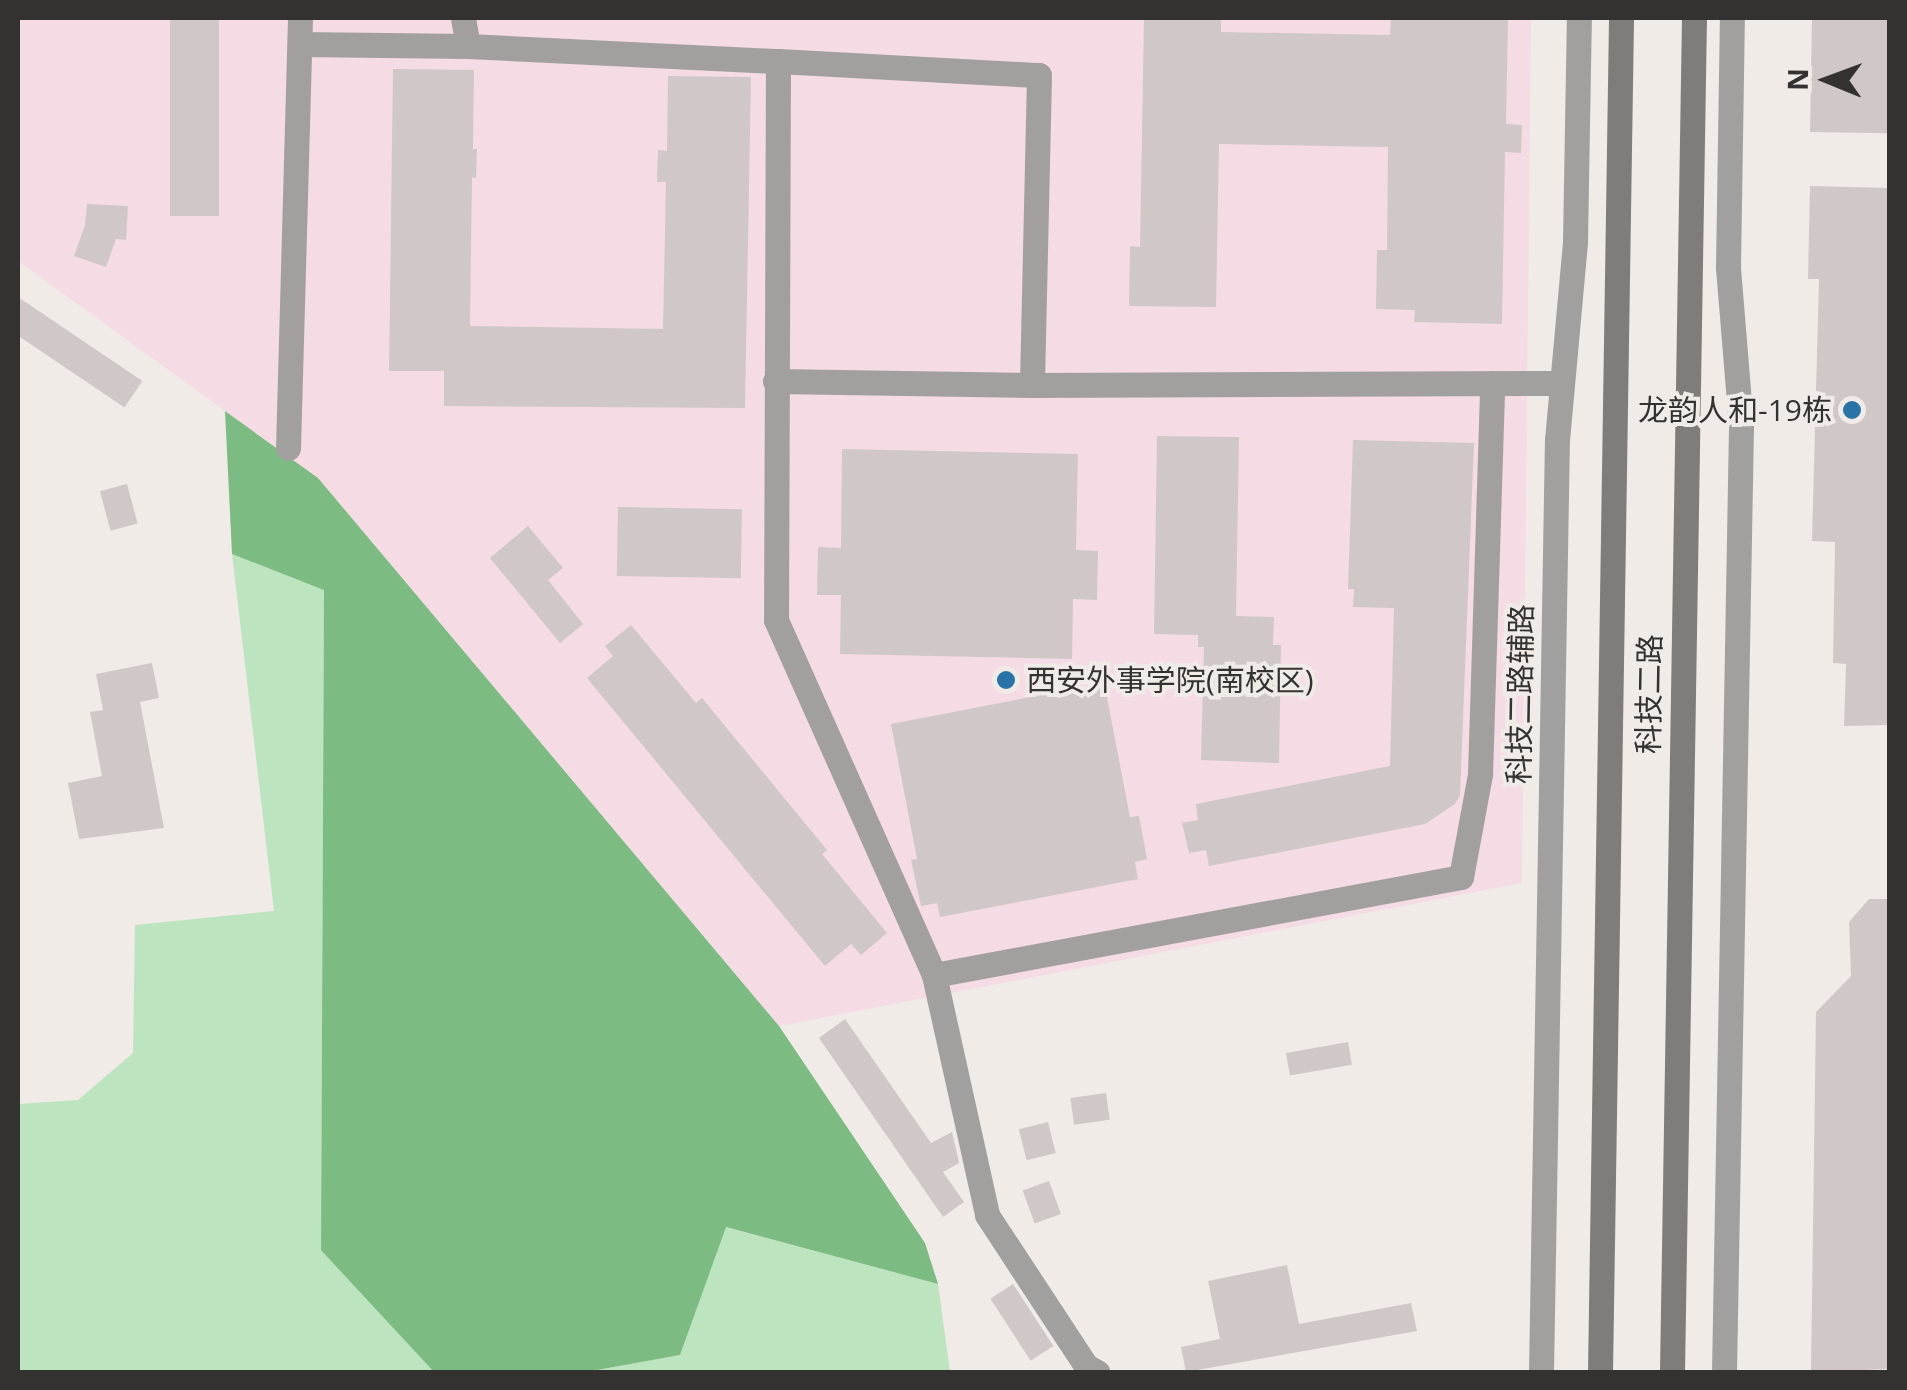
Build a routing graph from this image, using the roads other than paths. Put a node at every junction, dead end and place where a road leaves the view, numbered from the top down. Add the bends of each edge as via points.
1 (463, 18) edge
2 (1579, 18) edge
3 (1621, 18) edge
4 (1694, 18) edge
5 (1732, 18) edge
6 (300, 30) edge
7 (468, 46) junction
8 (778, 61) junction
9 (775, 381) junction
10 (1492, 383) junction
11 (1562, 383) junction
12 (1032, 385) junction
13 (288, 448) dead end
14 (934, 975) junction
15 (1097, 1372) edge
16 (1541, 1372) edge
17 (1600, 1372) edge
18 (1672, 1372) edge
19 (1724, 1372) edge

1 - 7 street
2 - 11 street, 科技二路辅路 via 1575,241
3 - 17 main road, 科技二路
4 - 18 main road, 科技二路
5 - 19 street via 1728,267 1742,426
6 - 7 street
6 - 13 street
7 - 8 street
8 - 9 street
8 - 12 street via 1038,75
9 - 12 street
9 - 14 street via 776,620
10 - 11 street
10 - 12 street
10 - 14 street via 1480,774 1461,877
11 - 16 street, 科技二路辅路
14 - 15 street via 987,1216 1086,1366

